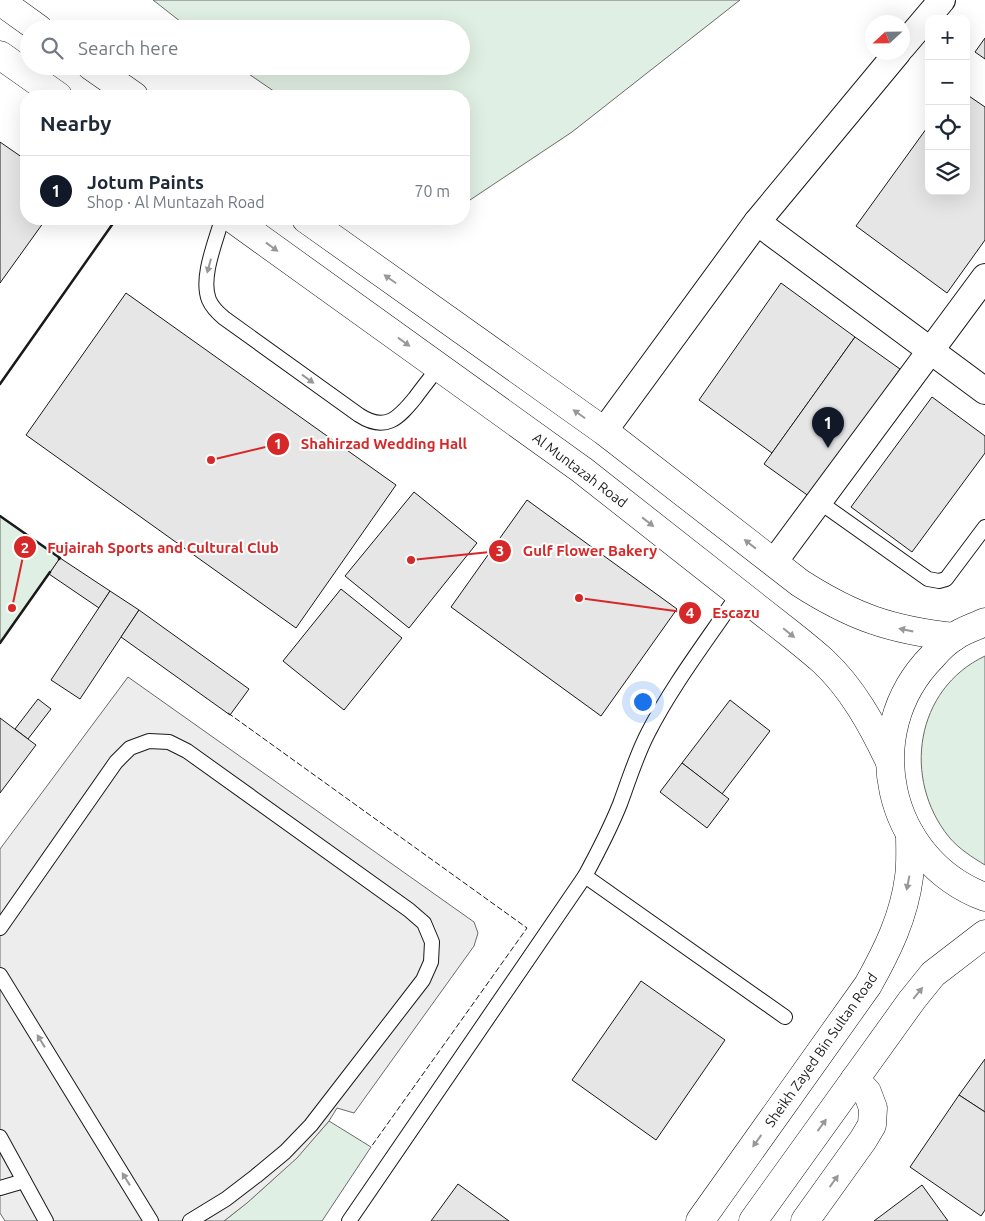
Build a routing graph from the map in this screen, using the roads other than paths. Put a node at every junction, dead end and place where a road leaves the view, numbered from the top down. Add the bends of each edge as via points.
1 (942, 0) edge
2 (0, 1) edge
3 (26, 20) edge
4 (910, 38) edge
5 (0, 55) edge
6 (891, 60) edge
7 (20, 69) edge
8 (28, 75) edge
9 (105, 75) edge
10 (50, 90) edge
11 (126, 90) edge
12 (756, 222) junction
13 (220, 225) edge
14 (241, 225) edge
15 (314, 225) edge
16 (985, 278) edge
17 (930, 351) junction
18 (439, 367) junction
19 (985, 391) edge
20 (604, 431) junction
21 (818, 501) junction
22 (985, 527) edge
23 (774, 562) junction
24 (739, 593) junction
25 (985, 622) edge
26 (954, 637) junction
27 (889, 760) junction
28 (910, 834) junction
29 (586, 876) junction
30 (985, 897) edge
31 (0, 928) edge
32 (985, 934) edge
33 (0, 975) edge
34 (785, 1016) dead end
35 (855, 1079) junction
36 (0, 1137) edge
37 (24, 1181) junction
38 (0, 1188) edge
39 (46, 1221) edge
40 (151, 1221) edge
41 (190, 1221) edge
42 (349, 1221) edge
43 (700, 1221) edge
44 (753, 1221) edge
45 (805, 1221) edge

1 - 4 street
2 - 3 street
5 - 7 street
6 - 12 street
8 - 10 street
9 - 11 street
12 - 17 street
12 - 20 street
13 -> 18 lane via 206,278 209,300 215,310 359,415 369,421 391,421 401,414
14 -> 18 street, Al Muntazah Road
20 -> 15 street
16 - 17 street
17 - 19 street
17 - 21 street
18 -> 24 street, Al Muntazah Road via 582,470
23 -> 20 street
21 - 22 lane via 928,579 939,581 946,579
21 - 23 street
26 -> 23 street via 897,628 857,615 814,592
24 -> 27 street, Al Muntazah Road via 824,661 872,724
24 - 29 lane via 662,706
25 - 26 street
26 - 27 street via 923,665 902,700 894,719
27 - 28 street via 894,798
28 - 30 street via 941,871
28 -> 43 street, Sheikh Zayed Bin Sultan Road via 909,876 901,914 888,949 868,985
29 - 34 lane
29 - 42 lane
31 - 41 lane via 116,762 130,748 149,741 169,742 187,752 424,923 432,942 432,962 423,980 311,1125 256,1176
35 -> 32 street via 933,974
40 -> 33 lane
44 -> 35 street
45 -> 35 street via 872,1125 873,1108 867,1092
36 - 37 lane
37 - 38 lane
37 - 39 lane

